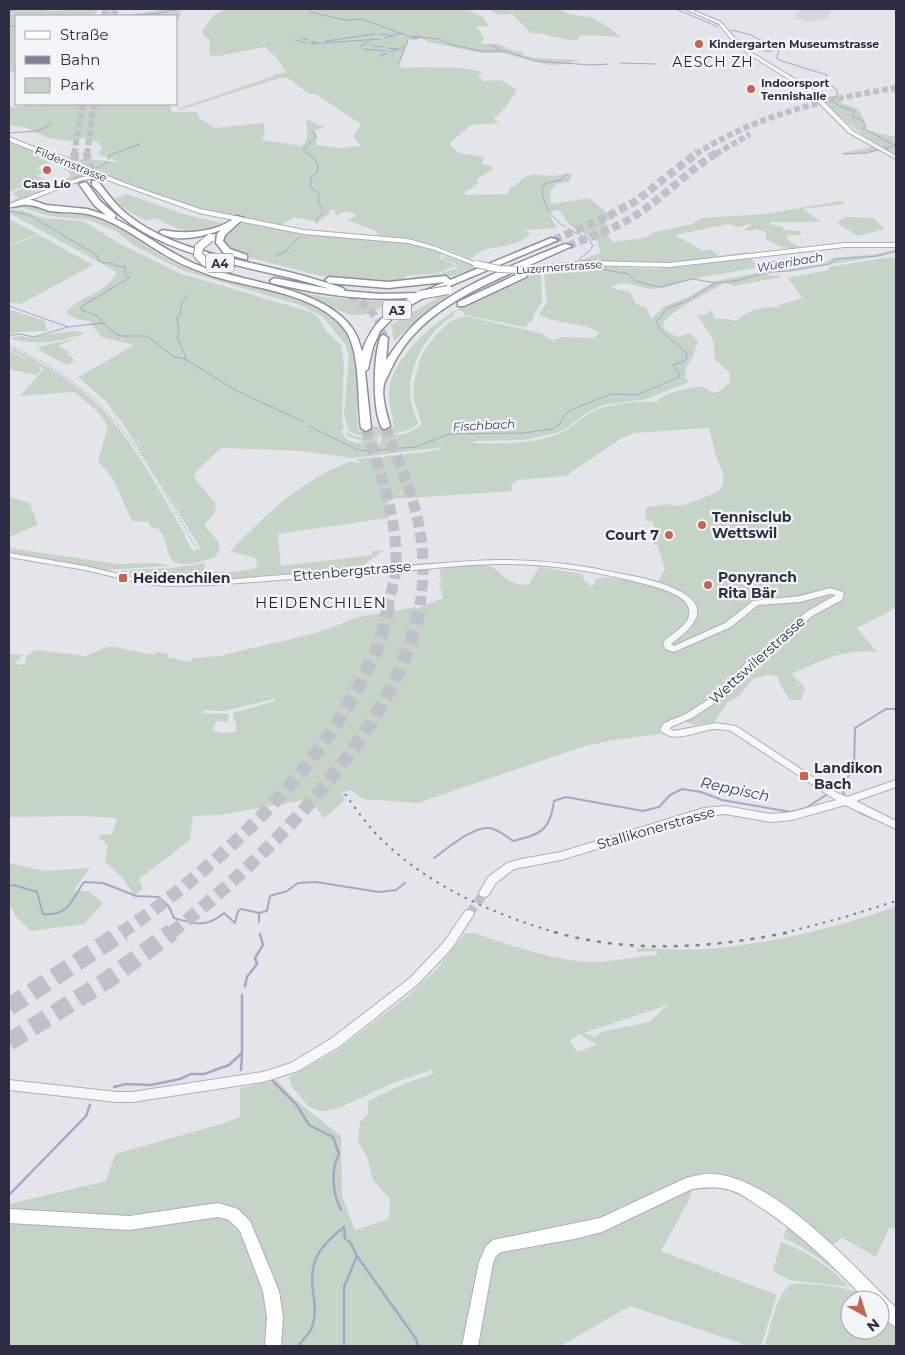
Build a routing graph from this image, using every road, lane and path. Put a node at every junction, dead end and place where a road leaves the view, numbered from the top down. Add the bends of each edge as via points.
1 (687, 9) edge
2 (693, 10) edge
3 (9, 139) edge
4 (896, 158) edge
5 (90, 177) junction
6 (30, 200) junction
7 (10, 205) edge
8 (121, 212) junction
9 (110, 214) junction
10 (224, 215) joint
11 (241, 220) junction
12 (554, 240) tunnel mouth
13 (896, 245) edge
14 (568, 246) tunnel mouth
15 (534, 260) junction
16 (182, 261) junction
17 (245, 264) junction
18 (480, 266) junction
19 (534, 270) joint
20 (521, 274) junction
21 (350, 283) junction
22 (339, 292) junction
23 (384, 338) tunnel mouth
24 (379, 390) junction
25 (362, 394) junction
26 (385, 426) tunnel mouth
27 (366, 428) tunnel mouth
28 (9, 555) edge
29 (691, 604) joint
30 (896, 783) edge
31 (845, 801) junction
32 (896, 825) edge
33 (484, 893) tunnel mouth
34 (469, 914) tunnel mouth
35 (9, 1085) edge
36 (9, 1216) edge
37 (867, 1290) edge
38 (273, 1346) edge
39 (470, 1346) edge

1 - 2 street
2 - 4 street via 723,26 748,52 808,89 851,132
3 - 5 main road, Fildernstrasse
5 - 6 main road
5 - 6 main road
5 - 6 highway via 82,201 73,206 49,207
5 - 8 highway, A4
5 - 9 highway, A4 via 97,203
5 - 10 main road, Fildernstrasse via 192,209
6 - 7 highway
6 - 16 highway via 50,210 100,215
8 - 11 highway via 153,228 179,236 202,234
8 - 17 highway, A4 via 179,245
9 - 16 highway, A3 via 142,238
9 - 22 highway, A4 via 149,236 188,252 265,275
10 - 11 highway
11 - 18 main road, Luzernerstrasse via 304,232 408,241
11 - 21 highway via 220,237 221,246 229,252
11 - 22 highway, bridge via 199,247 198,254 205,262 288,284
12 - 18 highway, A3
13 - 19 main road, Luzernerstrasse via 845,245 669,266 585,263
14 - 15 highway, A3
15 - 22 highway, A4, bridge via 448,290 397,297
15 - 24 highway, A3 via 471,289 430,314 403,340 389,362
16 - 25 highway, A3 via 215,274 296,296 333,314 355,341
17 - 21 highway, A4
17 - 22 highway, A4 via 316,282
18 - 20 main road, Luzernerstrasse, bridge
18 - 21 highway, A4 via 451,278 418,283
18 - 25 highway, A3 via 419,296 388,317 370,344 364,362
19 - 20 highway
20 - 24 highway, A3 via 436,319 412,341
23 - 24 highway
24 - 26 highway
25 - 27 highway, A3
28 - 29 street, Ettenbergstrasse via 166,584 436,565 524,563 645,582 675,591
29 - 31 street, Wettswilerstrasse via 691,621 667,643 669,648 678,648 723,628 756,603 800,599 830,591 840,594 837,599 805,617 780,642 751,662 718,698 665,729 673,734 715,726 734,728
30 - 31 street, Stallikonerstrasse
31 - 32 street, Wettswilerstrasse
31 - 33 street, Stallikonerstrasse via 782,818 725,810 704,812 561,856 511,866 492,880
34 - 35 street via 448,945 414,981 336,1042 308,1059 264,1077 132,1097
36 - 38 main road via 129,1222 218,1210 233,1214 245,1226 271,1291 275,1316
37 - 39 main road via 808,1232 739,1186 714,1180 691,1183 602,1225 498,1245 486,1262

